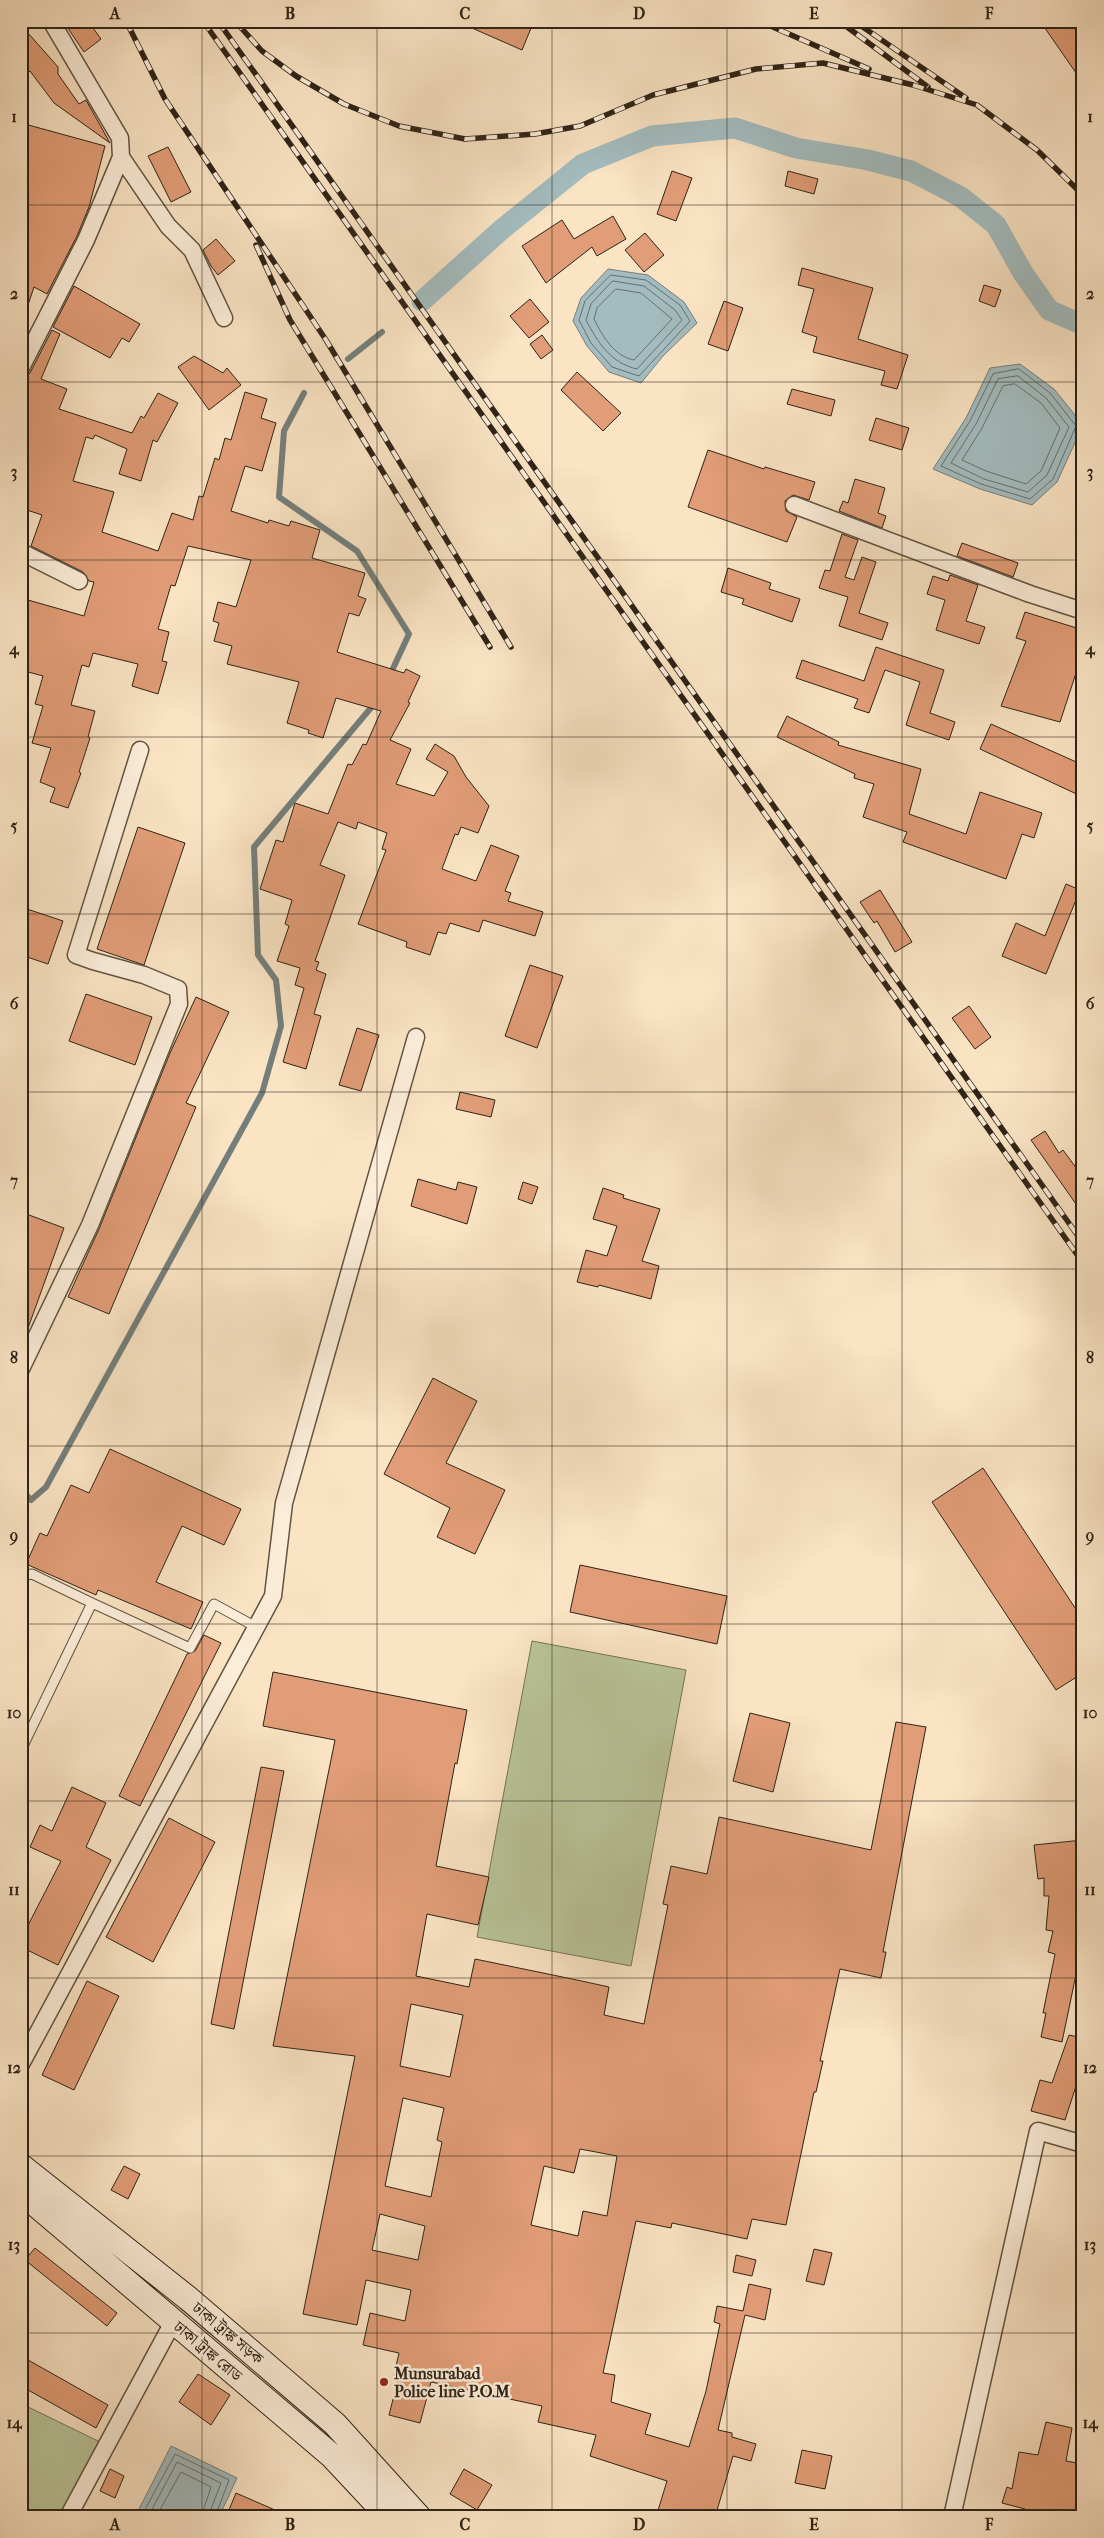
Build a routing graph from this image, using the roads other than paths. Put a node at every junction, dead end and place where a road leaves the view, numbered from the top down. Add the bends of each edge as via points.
1 (51, 21) edge
2 (121, 157) junction
3 (224, 318) dead end
4 (21, 368) edge
5 (794, 505) dead end
6 (21, 552) edge
7 (79, 581) dead end
8 (1083, 611) edge
9 (140, 750) dead end
10 (416, 1037) dead end
11 (21, 1369) edge
12 (21, 1576) edge
13 (92, 1603) junction
14 (256, 1628) junction
15 (21, 1726) edge
16 (32, 1729) junction
17 (21, 1750) edge
18 (21, 2064) edge
19 (1083, 2144) edge
20 (21, 2166) edge
21 (21, 2192) edge
22 (173, 2322) junction
23 (68, 2517) edge
24 (389, 2517) edge
25 (419, 2517) edge
26 (952, 2517) edge

1 - 2 street via 120,138
2 - 3 street via 168,226 192,250
2 - 4 street via 86,240
5 - 8 street
6 - 7 street
9 - 11 street via 76,954 178,988 179,1004 90,1225
10 - 14 street via 284,1503 273,1596
12 - 13 lane via 32,1574
13 - 14 lane via 190,1648 214,1604
13 - 16 lane
14 - 18 street
15 - 16 lane
16 - 17 lane
19 - 26 street via 1038,2130
20 - 25 main road, ঢাকা ট্রাঙ্ক সড়ক via 189,2299 335,2424
21 - 22 main road, ঢাকা ট্রাঙ্ক রোড
22 - 23 street
22 - 24 main road, ঢাকা ট্রাঙ্ক রোড via 332,2456

